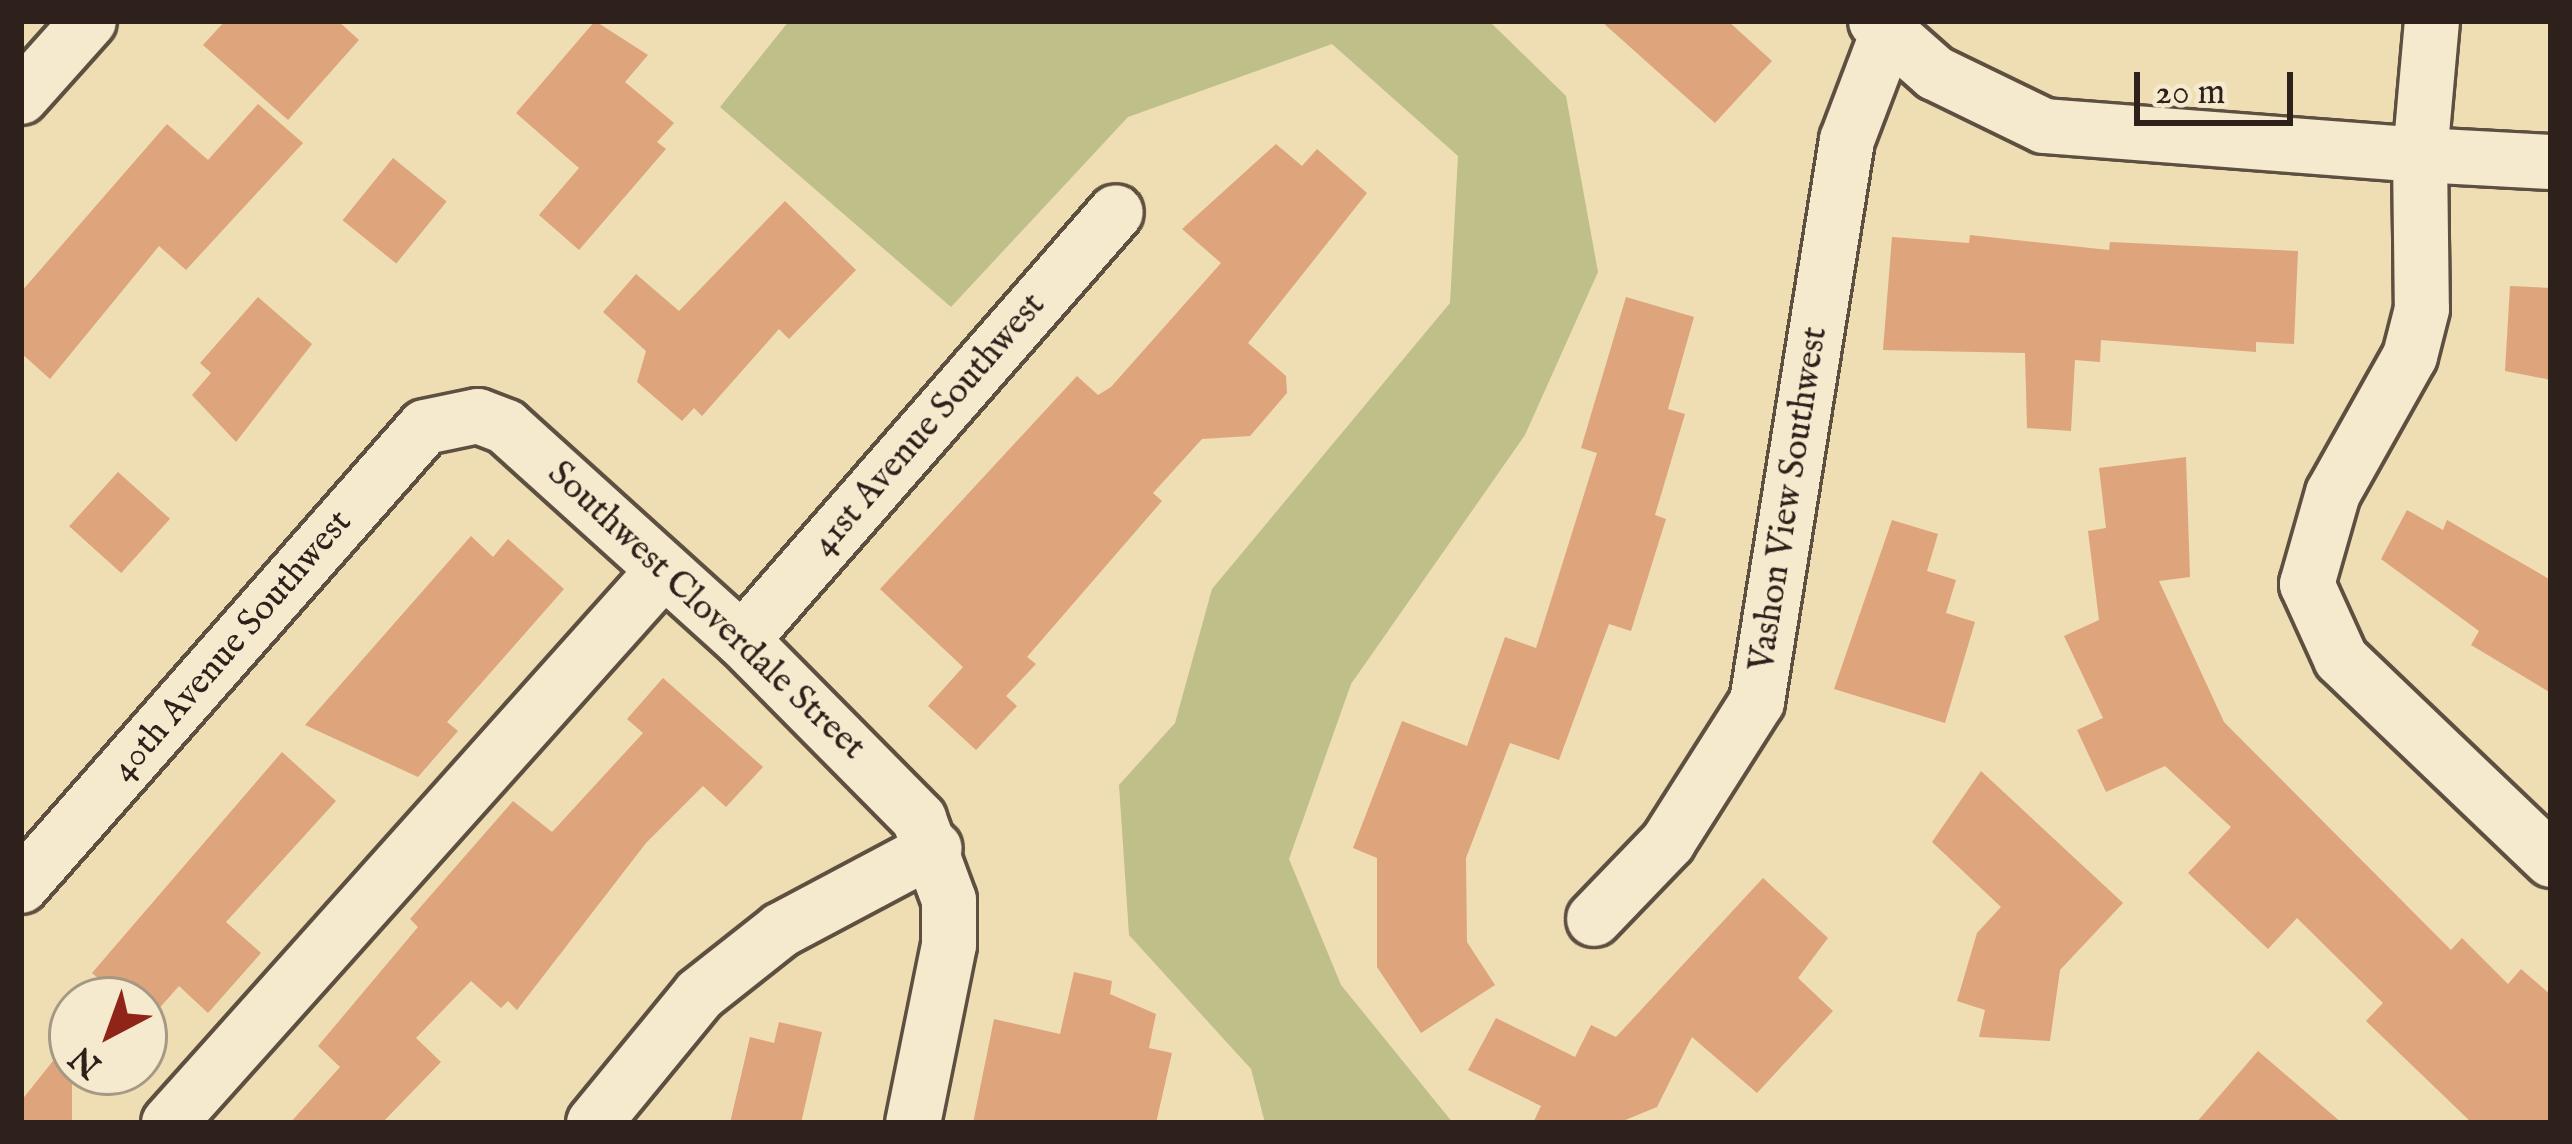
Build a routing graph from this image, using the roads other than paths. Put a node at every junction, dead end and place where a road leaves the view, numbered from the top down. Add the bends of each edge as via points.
1 (89, 21) edge
2 (2432, 21) edge
3 (1882, 27) edge
4 (21, 97) edge
5 (2420, 155) junction
6 (2551, 162) edge
7 (1116, 212) dead end
8 (449, 416) joint
9 (664, 570) junction
10 (742, 640) junction
11 (935, 848) junction
12 (2551, 860) edge
13 (21, 886) edge
14 (1594, 919) dead end
15 (169, 1123) edge
16 (594, 1123) edge
17 (913, 1123) edge

1 - 4 street
2 - 5 street
3 - 5 street via 1995,109 2083,136
3 - 14 street, Vashon View Southwest via 1843,158 1757,702 1668,842
5 - 6 street
5 - 12 street via 2414,340 2333,494 2307,584 2341,658
7 - 10 street, 41st Avenue Southwest
8 - 9 street, Southwest Cloverdale Street via 506,427
8 - 13 street, 40th Avenue Southwest via 425,427
9 - 10 street, Southwest Cloverdale Street
9 - 15 street
10 - 11 street, Southwest Cloverdale Street via 893,786
11 - 16 street via 781,930 700,994
11 - 17 street via 950,945

